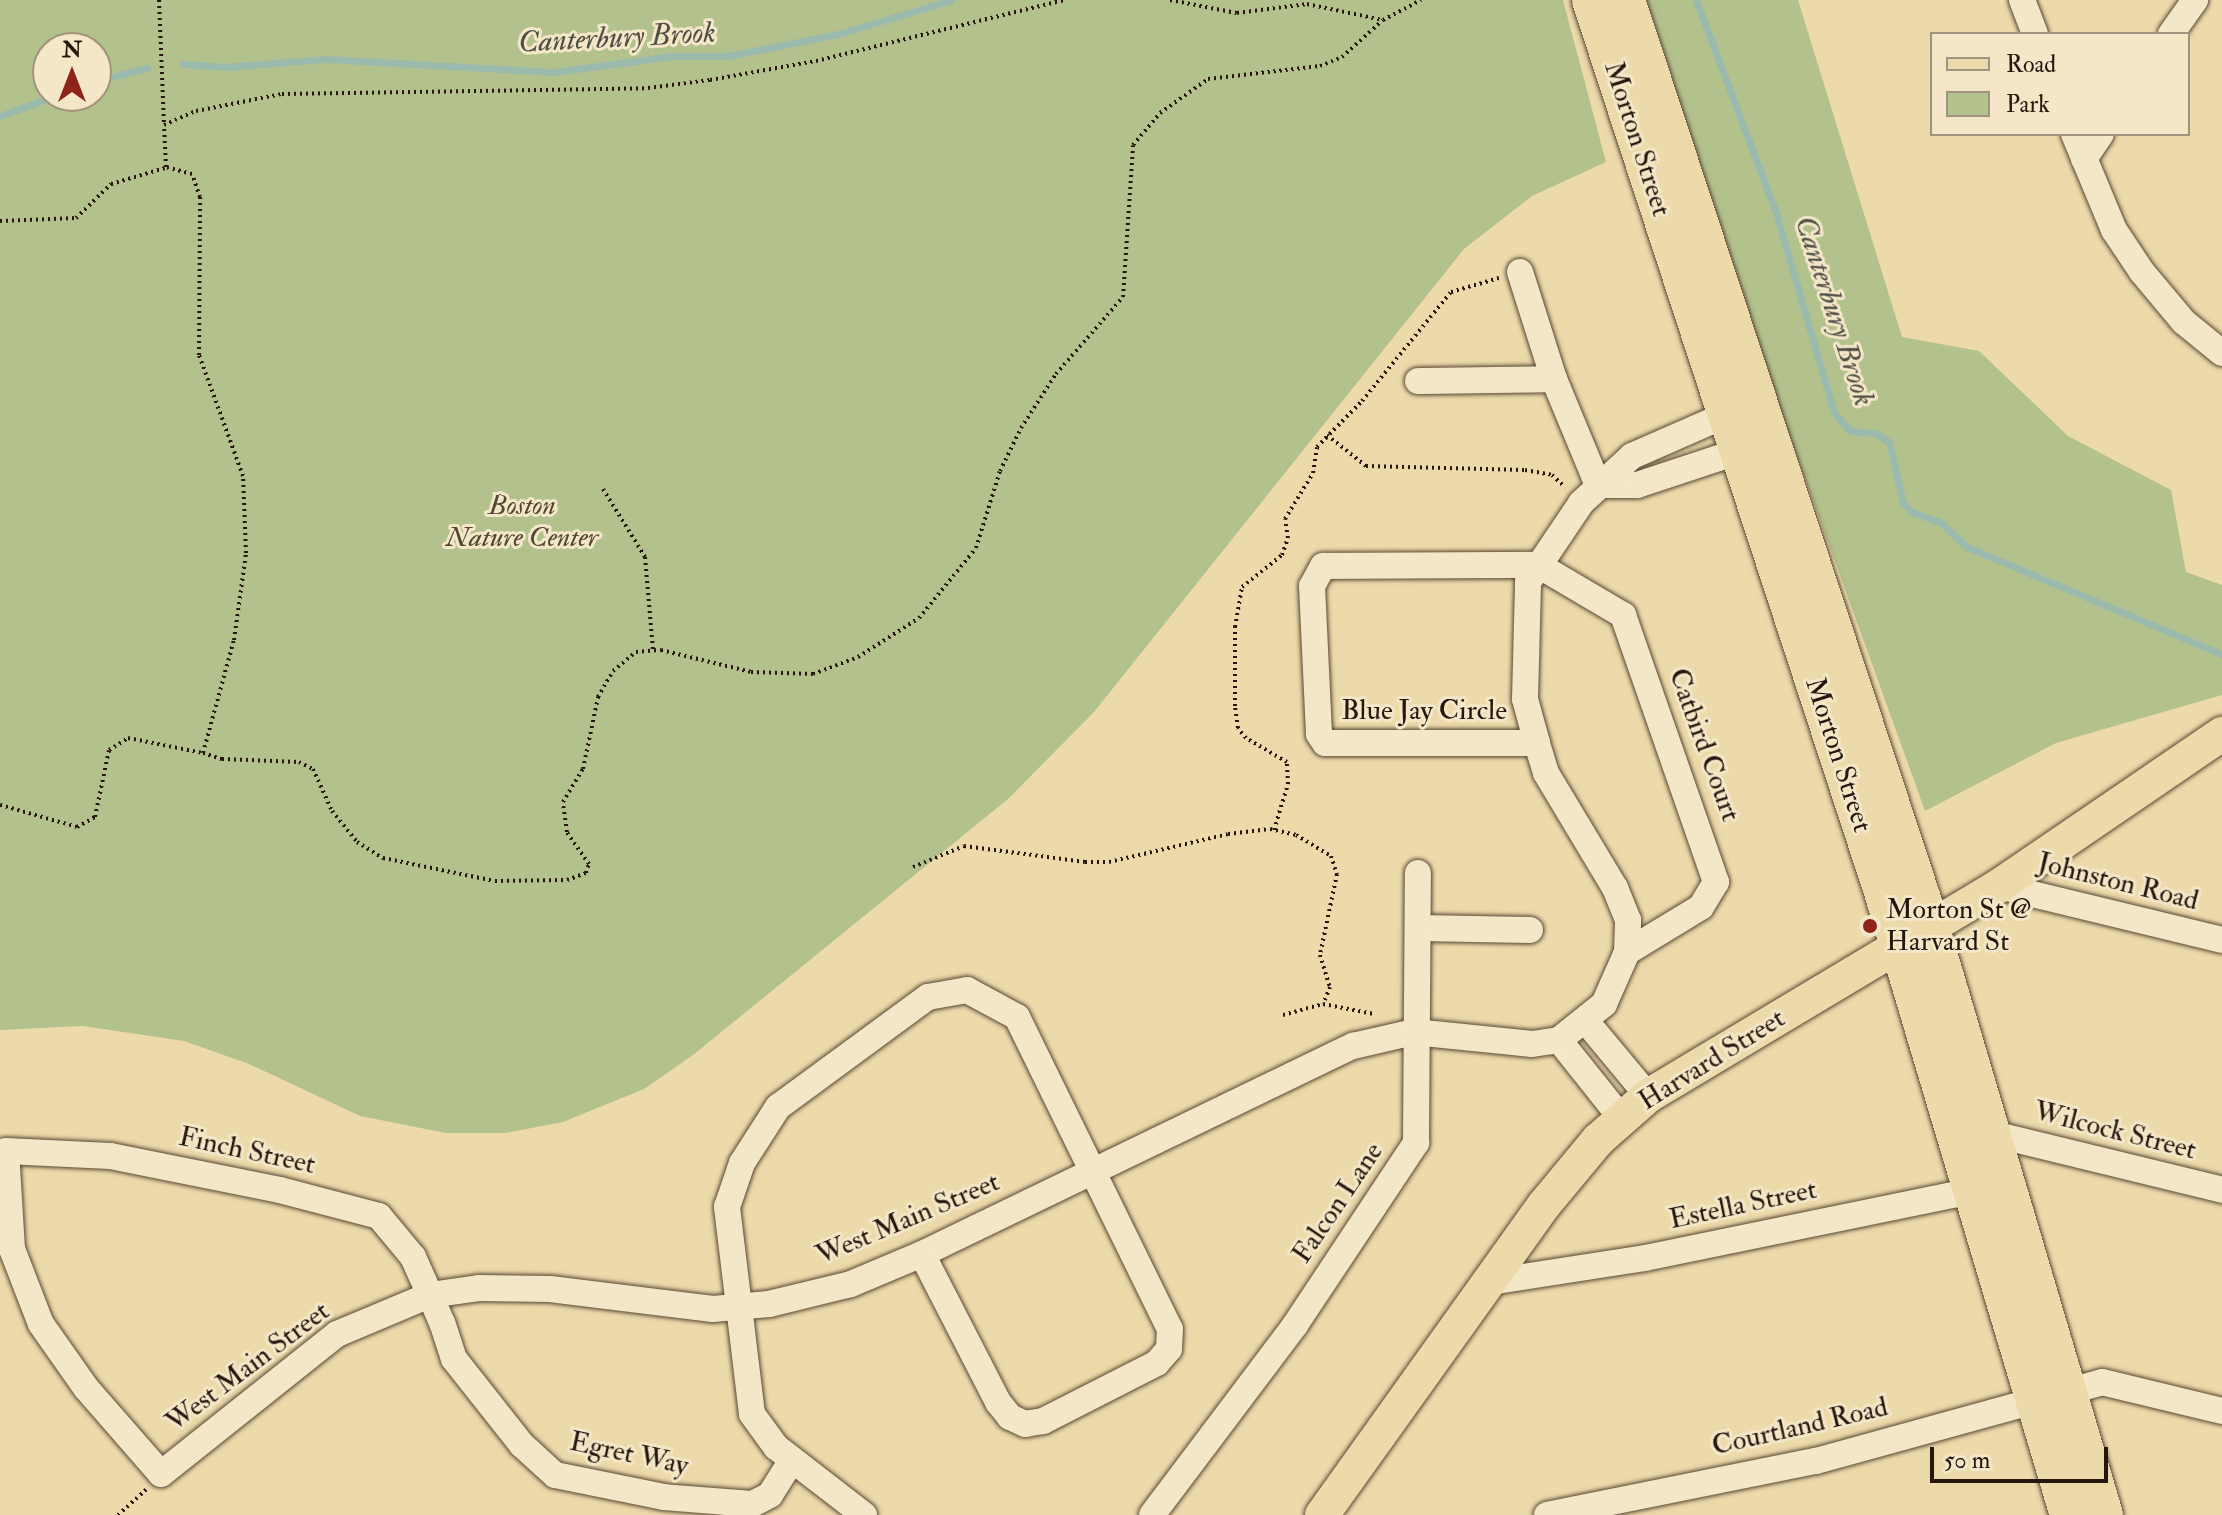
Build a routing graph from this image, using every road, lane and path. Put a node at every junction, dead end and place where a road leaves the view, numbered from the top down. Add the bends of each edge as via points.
1 (159, 0) edge
2 (1065, 0) edge
3 (1170, 0) edge
4 (1421, 0) edge
5 (1591, 0) edge
6 (1626, 0) edge
7 (2022, 0) edge
8 (2195, 0) edge
9 (1383, 20) junction
10 (2034, 32) edge
11 (2172, 32) edge
12 (164, 125) junction
13 (2075, 136) edge
14 (2100, 136) edge
15 (2084, 159) junction
16 (166, 167) junction
17 (0, 221) edge
18 (1520, 272) joint
19 (2222, 353) edge
20 (1554, 379) junction
21 (1418, 381) dead end
22 (1744, 408) junction
23 (1327, 435) junction
24 (1756, 445) junction
25 (603, 489) dead end
26 (1590, 494) junction
27 (1538, 565) junction
28 (653, 651) junction
29 (2222, 734) edge
30 (1537, 743) junction
31 (203, 753) junction
32 (0, 805) edge
33 (1274, 830) junction
34 (913, 867) dead end
35 (1418, 873) dead end
36 (1999, 886) junction
37 (1418, 928) junction
38 (1530, 930) dead end
39 (1916, 937) junction
40 (2222, 940) edge
41 (1627, 952) junction
42 (1323, 1004) junction
43 (1283, 1015) dead end
44 (1585, 1020) junction
45 (1414, 1022) junction
46 (1559, 1040) junction
47 (1648, 1096) junction
48 (1622, 1119) junction
49 (1993, 1134) junction
50 (1090, 1171) junction
51 (1990, 1188) junction
52 (2222, 1190) edge
53 (922, 1254) junction
54 (1490, 1282) junction
55 (430, 1295) junction
56 (738, 1310) junction
57 (2050, 1394) junction
58 (2222, 1411) edge
59 (792, 1460) junction
60 (154, 1481) junction
61 (118, 1515) edge
62 (864, 1515) edge
63 (1152, 1515) edge
64 (1322, 1515) edge
65 (1547, 1515) edge
66 (2069, 1515) edge
67 (2104, 1515) edge

1 - 12 path
2 - 12 path via 816,61 710,80 648,88 282,94 196,111
3 - 9 path via 1237,13 1307,4
4 - 9 path
5 - 22 highway, Morton Street
6 - 22 highway, Morton Street
7 - 10 street
8 - 11 street
9 - 28 path via 1342,57 1320,66 1208,79 1160,113 1133,145 1123,297 1056,374 1028,417 1000,471 976,548 919,618 858,657 813,674 751,672
12 - 16 path
13 - 15 street
14 - 15 street
15 - 19 street via 2114,230 2142,272 2184,322
16 - 17 path via 111,184 76,218
16 - 31 path via 192,174 200,197 199,355 243,476 241,599
18 - 20 street
18 - 23 path via 1451,292 1362,401
20 - 21 street
20 - 26 street
22 - 24 highway, Morton Street
22 - 26 street via 1632,456
23 - 26 path via 1366,466 1525,470 1552,475
23 - 33 path via 1312,455 1313,473 1285,519 1288,538 1282,555 1242,587 1237,608 1238,728 1258,747 1287,762 1288,784
24 - 26 street via 1637,485
24 - 39 highway, Morton Street
25 - 28 path via 645,557
26 - 27 street
27 - 30 street via 1528,582 1525,699
27 - 30 street, Blue Jay Circle via 1334,563 1323,566 1312,586 1319,734 1325,743
27 - 41 street, Catbird Court via 1623,615 1712,860 1716,882 1701,907
28 - 31 path via 636,652 613,671 598,697 583,769 563,802 567,832 589,864 586,873 567,880 495,881 383,858 357,842 332,811 313,769 299,762
29 - 36 main road, Harvard Street
30 - 41 street via 1568,815 1615,888 1628,920
31 - 32 path via 128,738 109,750 95,817 77,827
33 - 34 path via 1228,834 1109,862 964,846
33 - 42 path via 1315,843 1331,856 1337,874 1320,955 1330,987
35 - 37 street, Falcon Lane
36 - 39 main road, Harvard Street
36 - 40 street, Johnston Road
37 - 38 street
37 - 45 street, Falcon Lane
39 - 47 main road, Harvard Street
39 - 49 highway, Morton Street
39 - 51 highway, Morton Street
41 - 44 street via 1604,1004
42 - 43 path
42 - 45 path
44 - 46 street
44 - 47 street
45 - 46 street, West Main Street via 1532,1044
45 - 50 street, West Main Street
45 - 63 street, Falcon Lane via 1416,1143 1295,1325
46 - 48 street
47 - 48 main road, Harvard Street
48 - 54 main road, Harvard Street via 1544,1205
49 - 51 highway, Morton Street
49 - 52 street, Wilcock Street
50 - 53 street, West Main Street
50 - 53 street via 1170,1329 1169,1349 1157,1363 1043,1421 1025,1424 1010,1417 998,1402
50 - 56 street via 1017,1017 967,990 928,997 778,1107 742,1163 727,1207
51 - 54 street, Estella Street via 1645,1258
51 - 57 highway, Morton Street
53 - 56 street, West Main Street via 851,1284
54 - 64 main road, Harvard Street
55 - 56 street, West Main Street via 479,1288 550,1289
55 - 59 street, Egret Way via 454,1359 522,1445 555,1475 664,1497 752,1504 770,1495
55 - 60 street, West Main Street via 337,1334
55 - 60 street, Finch Street via 400,1237 379,1216 110,1156 6,1151 12,1249 41,1324
56 - 59 street via 752,1414
57 - 58 street, Courtland Road via 2102,1382
57 - 65 street, Courtland Road via 1816,1461
57 - 66 highway, Morton Street
57 - 67 highway, Morton Street
59 - 62 street
60 - 61 path

